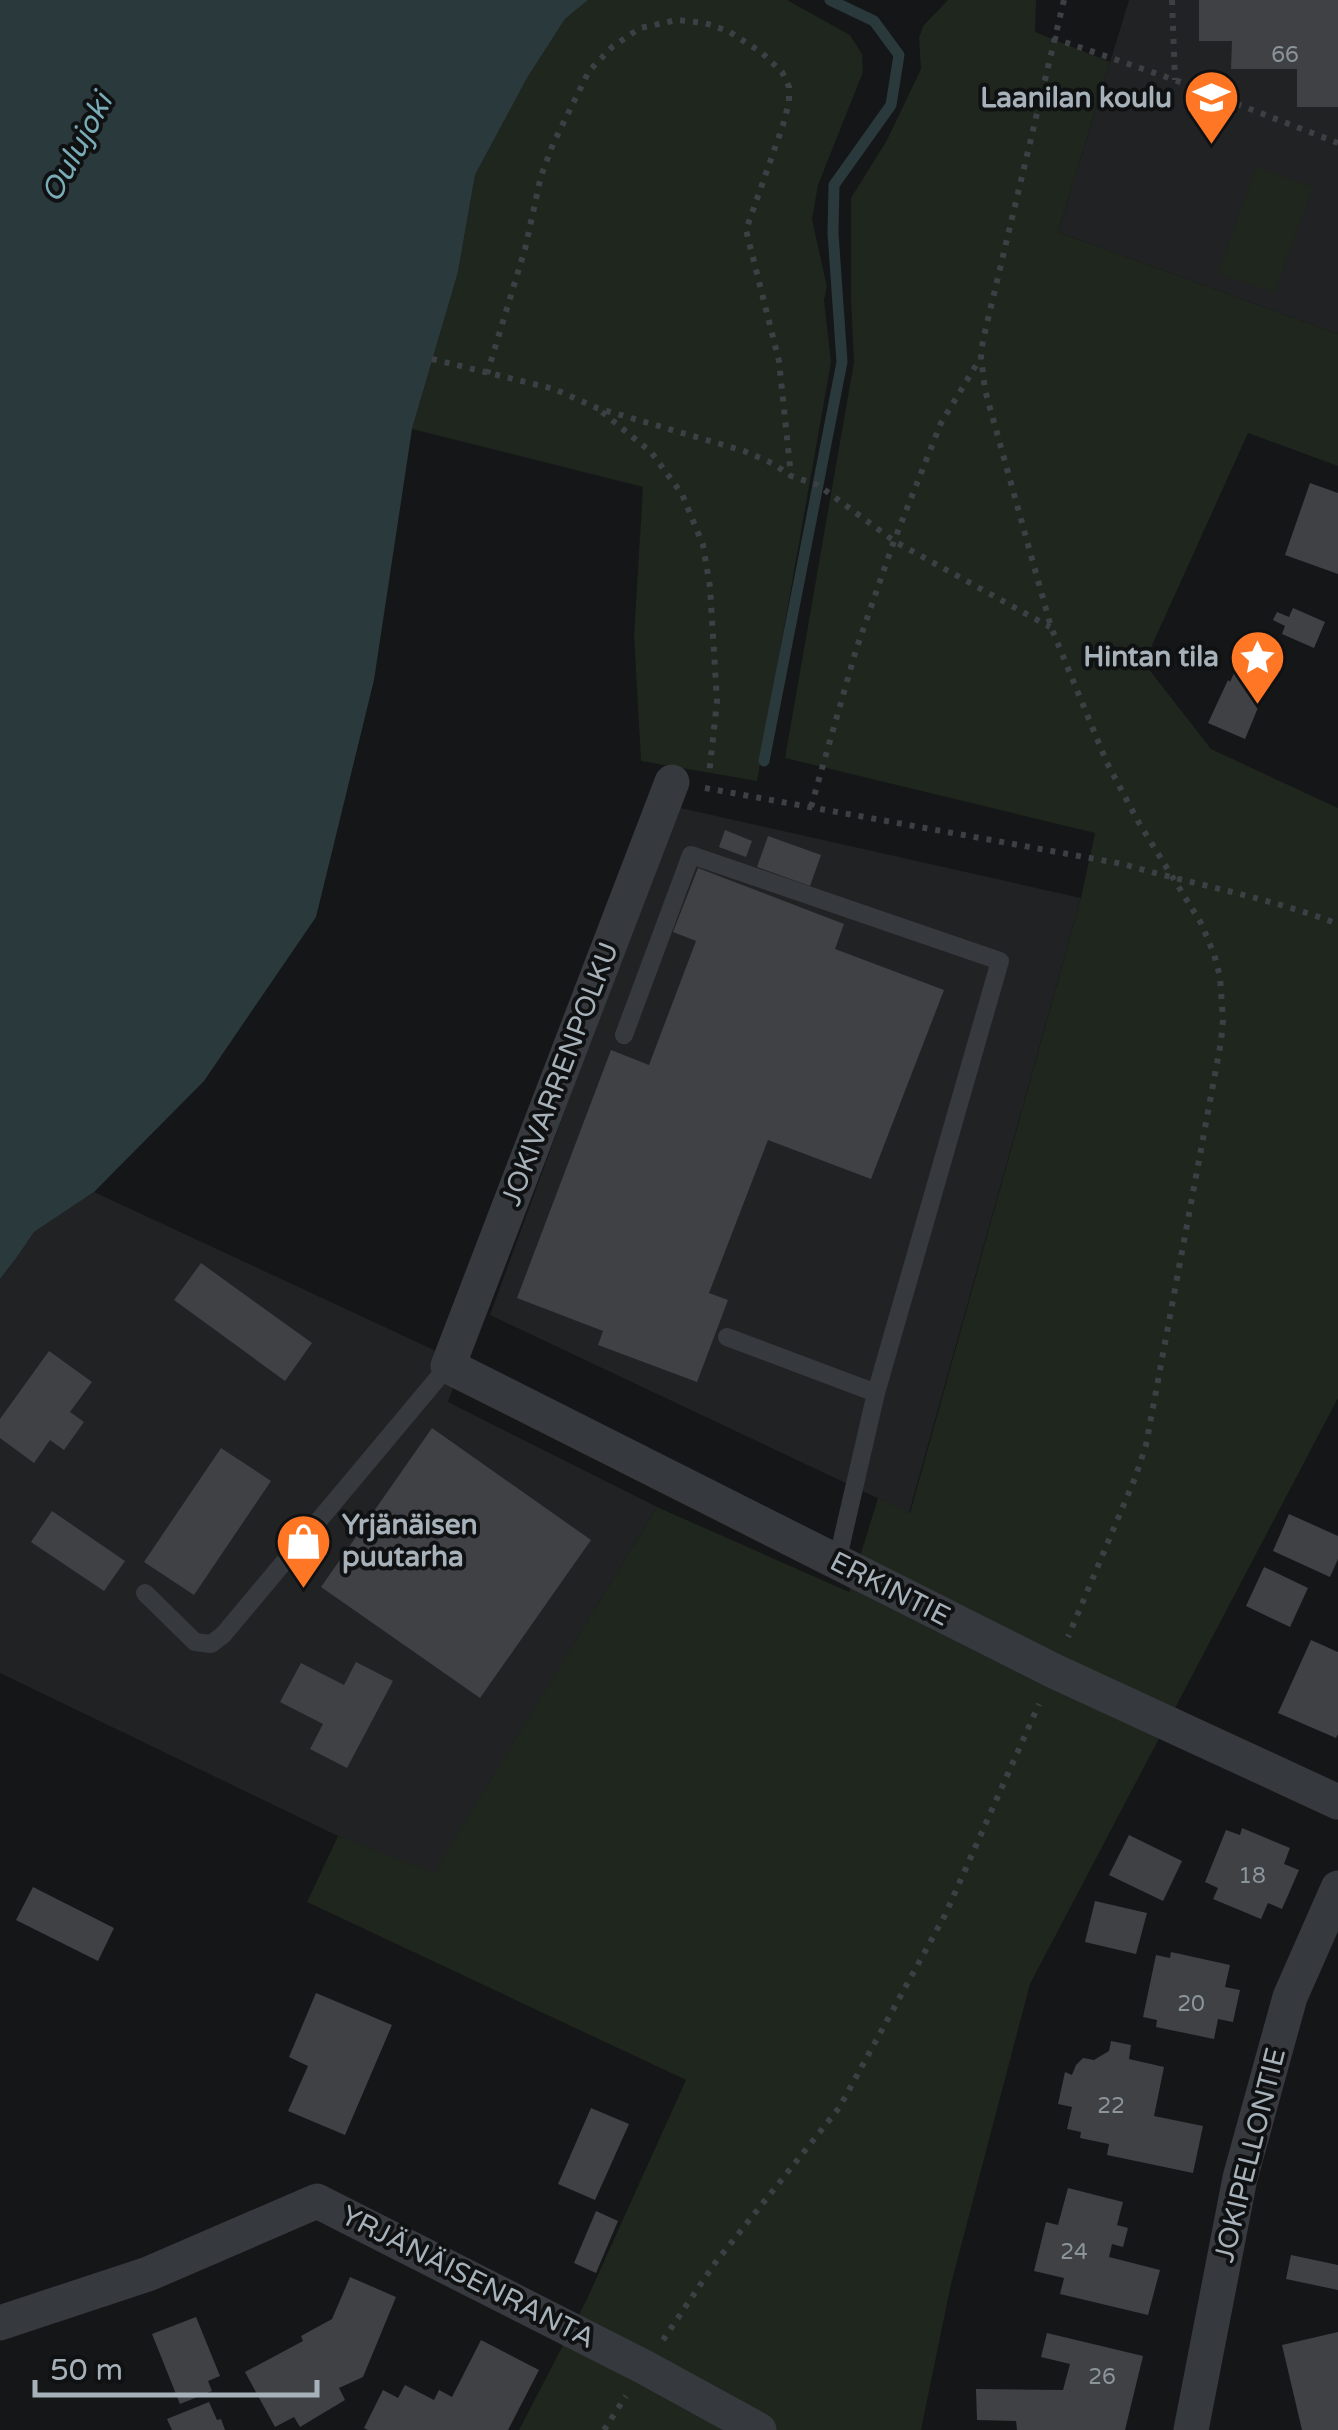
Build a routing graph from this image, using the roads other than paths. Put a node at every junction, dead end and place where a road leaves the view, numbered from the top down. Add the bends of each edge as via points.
1 (672, 782) road end
2 (624, 1035) dead end
3 (726, 1337) dead end
4 (448, 1366) junction
5 (876, 1393) junction
6 (836, 1562) junction
7 (146, 1593) dead end
8 (1338, 1802) edge
9 (1338, 1888) edge
10 (0, 2323) edge
11 (759, 2430) edge
12 (1191, 2430) edge

1 - 4 street, JOKIVARRENPOLKU
2 - 5 lane via 691,855 1000,961
3 - 5 lane
4 - 6 street, ERKINTIE
4 - 7 lane via 223,1635 211,1644 194,1642
5 - 6 lane
6 - 8 street, ERKINTIE
9 - 12 street, JOKIPELLONTIE via 1290,1997 1240,2178
10 - 11 street, YRJÄNÄISENRANTA via 148,2274 317,2200

